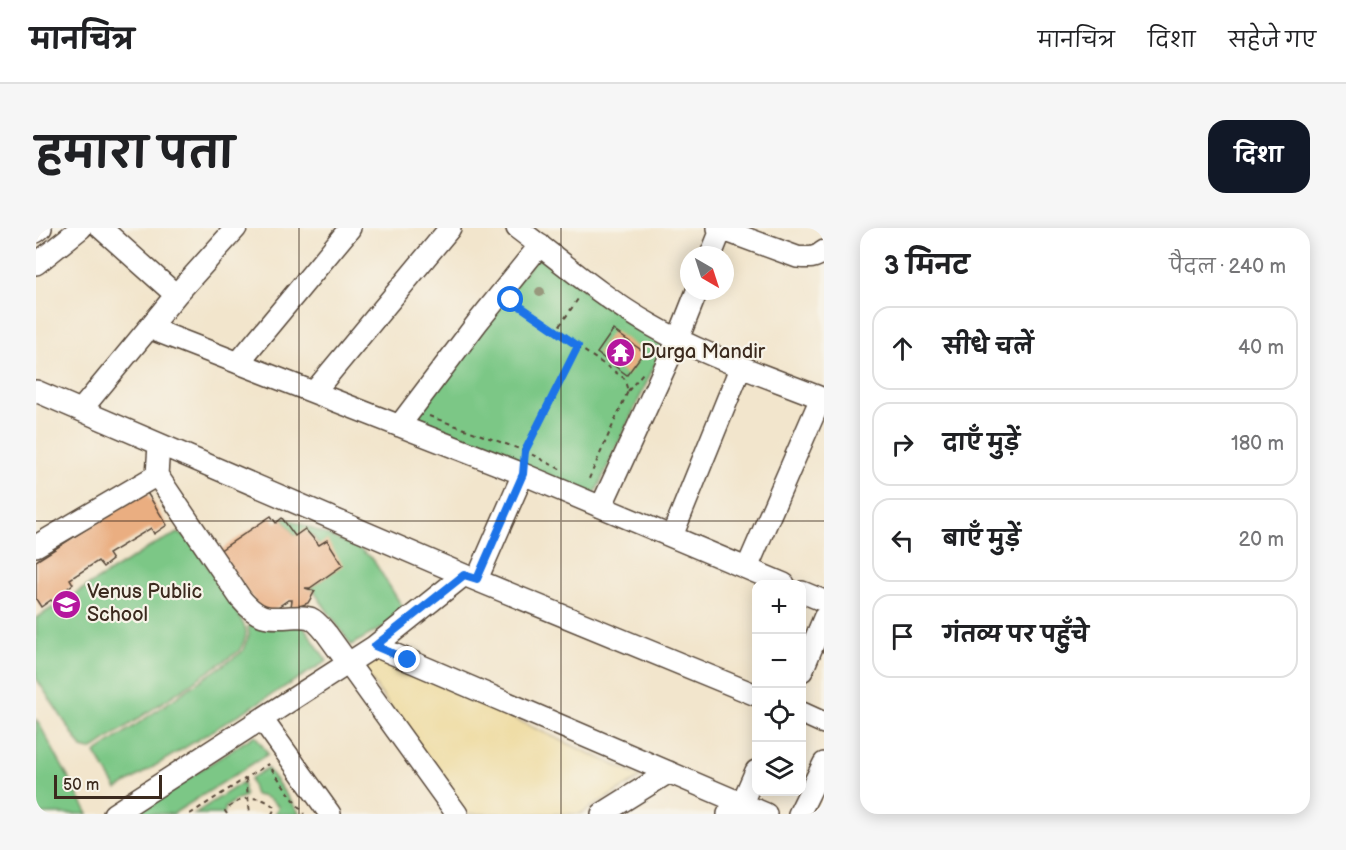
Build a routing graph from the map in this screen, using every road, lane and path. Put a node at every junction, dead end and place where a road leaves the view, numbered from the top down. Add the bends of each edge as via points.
1 (41, 228) edge
2 (81, 228) edge
3 (101, 228) edge
4 (236, 228) edge
5 (350, 228) edge
6 (450, 228) edge
7 (517, 228) edge
8 (720, 229) edge
9 (36, 232) edge
10 (540, 245) junction
11 (714, 246) edge
12 (824, 251) edge
13 (36, 264) edge
14 (590, 283) junction
15 (176, 295) junction
16 (511, 300) dead end
17 (693, 300) edge
18 (149, 328) junction
19 (556, 331) junction
20 (678, 339) junction
21 (578, 346) junction
22 (238, 363) junction
23 (741, 366) junction
24 (36, 391) edge
25 (314, 392) junction
26 (823, 398) edge
27 (81, 410) junction
28 (426, 415) dead end
29 (399, 426) junction
30 (159, 445) junction
31 (525, 451) junction
32 (566, 472) dead end
33 (523, 474) junction
34 (157, 475) junction
35 (587, 483) dead end
36 (601, 507) junction
37 (672, 536) junction
38 (36, 546) edge
39 (747, 568) junction
40 (470, 577) junction
41 (773, 580) edge
42 (806, 594) edge
43 (824, 601) edge
44 (824, 618) edge
45 (375, 646) junction
46 (806, 659) edge
47 (348, 664) junction
48 (752, 693) edge
49 (806, 715) edge
50 (262, 719) junction
51 (824, 723) edge
52 (824, 763) edge
53 (669, 772) junction
54 (246, 778) junction
55 (752, 778) edge
56 (248, 798) junction
57 (735, 806) edge
58 (114, 814) edge
59 (190, 814) edge
60 (227, 814) edge
61 (250, 814) edge
62 (272, 814) edge
63 (304, 814) edge
64 (330, 814) edge
65 (457, 814) edge
66 (602, 814) edge
67 (766, 814) edge
68 (799, 814) edge

1 - 9 street
2 - 13 street
3 - 15 street
4 - 15 street
5 - 22 street
6 - 25 street
7 - 10 street
8 - 11 street
8 - 12 street via 797,257 810,258
10 - 14 street
10 - 29 street
14 - 19 path
14 - 20 street via 632,314
15 - 18 street
16 - 19 path
17 - 20 street
18 - 22 street
18 - 27 street
19 - 21 path
20 - 23 street
20 - 36 street
21 - 31 path
21 - 35 path via 624,378 628,391
22 - 25 street
23 - 26 street
23 - 37 street
24 - 27 street
25 - 29 street
26 - 39 street
27 - 30 street
28 - 31 path
29 - 33 street
30 - 34 street
30 - 40 street
31 - 32 path
33 - 36 street
33 - 40 street
34 - 38 street
34 - 47 street via 251,611 273,618 311,619
36 - 37 street
37 - 39 street
39 - 41 street
40 - 45 street
40 - 48 street
42 - 43 street
44 - 46 street
45 - 47 street
45 - 53 street
47 - 50 street
47 - 65 street
49 - 51 street
50 - 58 street
50 - 64 street
52 - 68 street
53 - 57 street
53 - 66 street
54 - 56 path
54 - 59 path
54 - 63 path via 268,764
55 - 57 street
56 - 60 path via 230,806
56 - 61 path
56 - 62 path via 264,799 275,808
57 - 67 street

